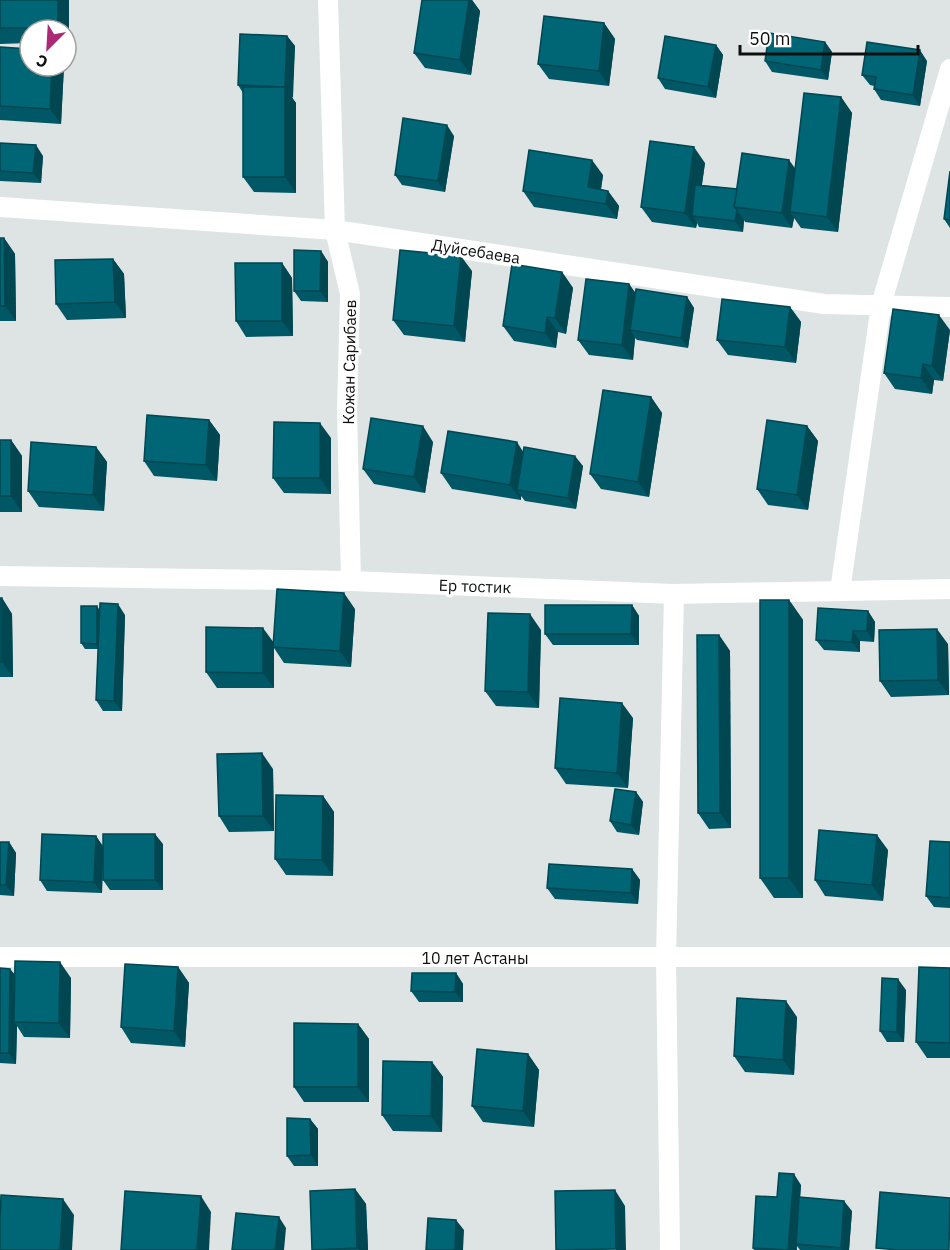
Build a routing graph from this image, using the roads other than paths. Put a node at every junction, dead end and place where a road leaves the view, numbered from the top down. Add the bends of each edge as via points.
1 (328, 0) edge
2 (950, 69) edge
3 (0, 207) edge
4 (335, 230) junction
5 (881, 305) junction
6 (950, 307) edge
7 (0, 576) edge
8 (351, 581) junction
9 (950, 589) edge
10 (840, 591) junction
11 (674, 594) junction
12 (0, 957) edge
13 (950, 957) edge
14 (666, 958) junction
15 (670, 1250) edge

1 - 4 street, Кожан Сарибаев
2 - 5 street
3 - 4 street, Дуйсебаева
4 - 5 street, Дуйсебаева via 824,304
4 - 8 street, Кожан Сарибаев via 350,294 347,410
5 - 6 street, Дуйсебаева
5 - 10 street
7 - 8 street, Ер тостик
8 - 11 street, Ер тостик
9 - 10 street, Ер тостик
10 - 11 street, Ер тостик
11 - 14 street
12 - 14 street, 10 лет Астаны
13 - 14 street, 10 лет Астаны
14 - 15 street

